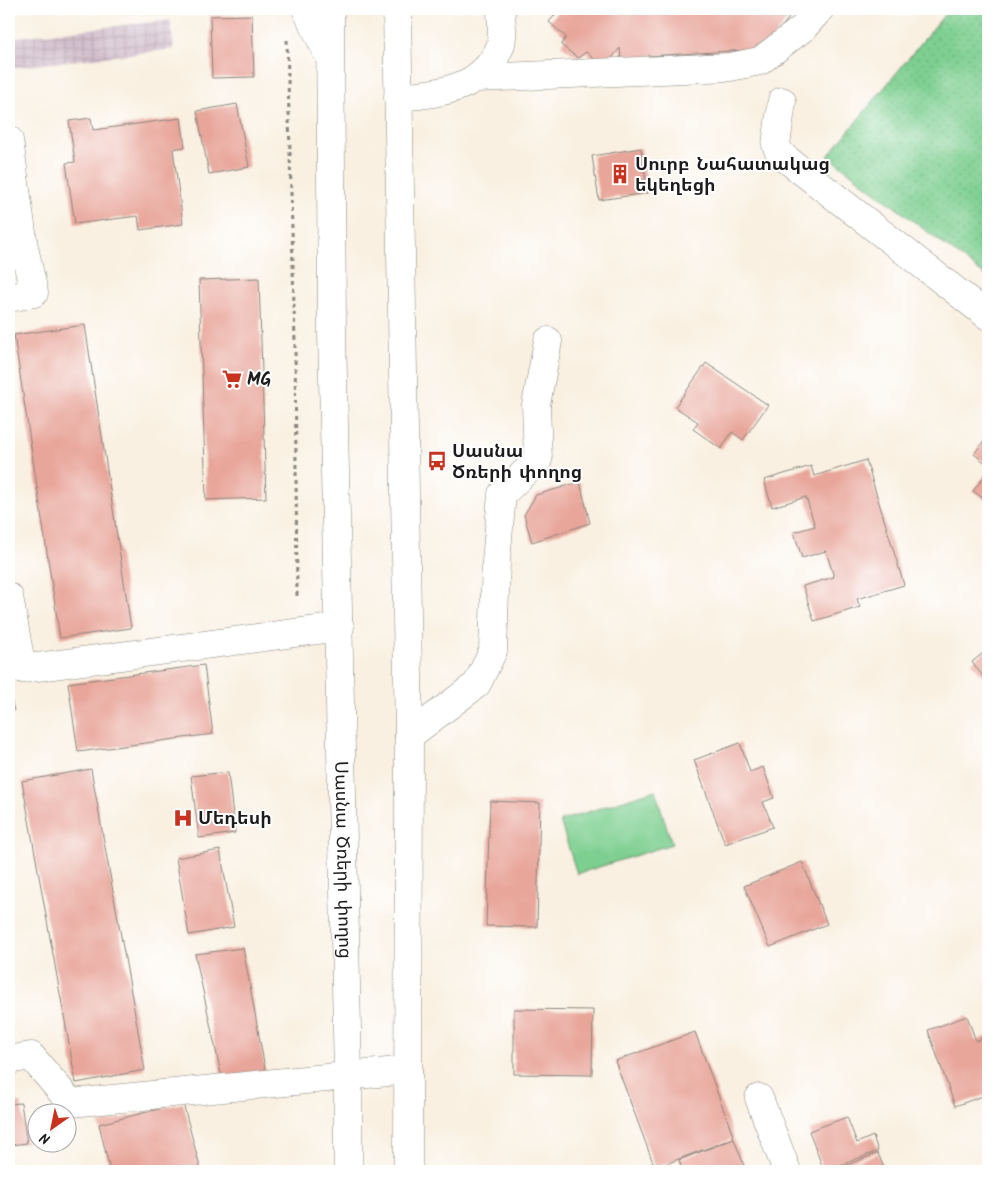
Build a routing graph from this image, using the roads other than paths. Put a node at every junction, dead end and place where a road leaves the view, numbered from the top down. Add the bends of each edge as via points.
1 (306, 9) edge
2 (330, 9) edge
3 (501, 9) edge
4 (820, 9) edge
5 (400, 17) edge
6 (331, 60) junction
7 (478, 78) junction
8 (398, 97) junction
9 (782, 101) dead end
10 (9, 140) edge
11 (9, 298) edge
12 (988, 316) edge
13 (548, 341) dead end
14 (9, 598) edge
15 (340, 627) junction
16 (409, 736) junction
17 (9, 1060) edge
18 (408, 1070) junction
19 (348, 1076) junction
20 (759, 1098) dead end
21 (348, 1171) edge
22 (408, 1171) edge
23 (787, 1171) edge

1 - 6 main road
2 - 6 main road, Սասնա Ծռերի փողոց
3 - 7 main road via 500,46
4 - 7 main road via 803,28 760,61 730,67
5 - 8 main road
6 - 15 main road, Սասնա Ծռերի փողոց via 332,331
7 - 8 main road via 462,87
8 - 16 main road
9 - 12 main road via 776,145 780,154
10 - 11 main road via 34,293
13 - 16 main road via 536,405 538,460 502,494 493,651 477,684
14 - 15 main road via 22,669
15 - 19 main road, Սասնա Ծռերի փողոց
16 - 18 main road
17 - 19 main road via 32,1056 71,1103
18 - 19 main road
18 - 22 main road
19 - 21 main road, Սասնա Ծռերի փողոց
20 - 23 main road

